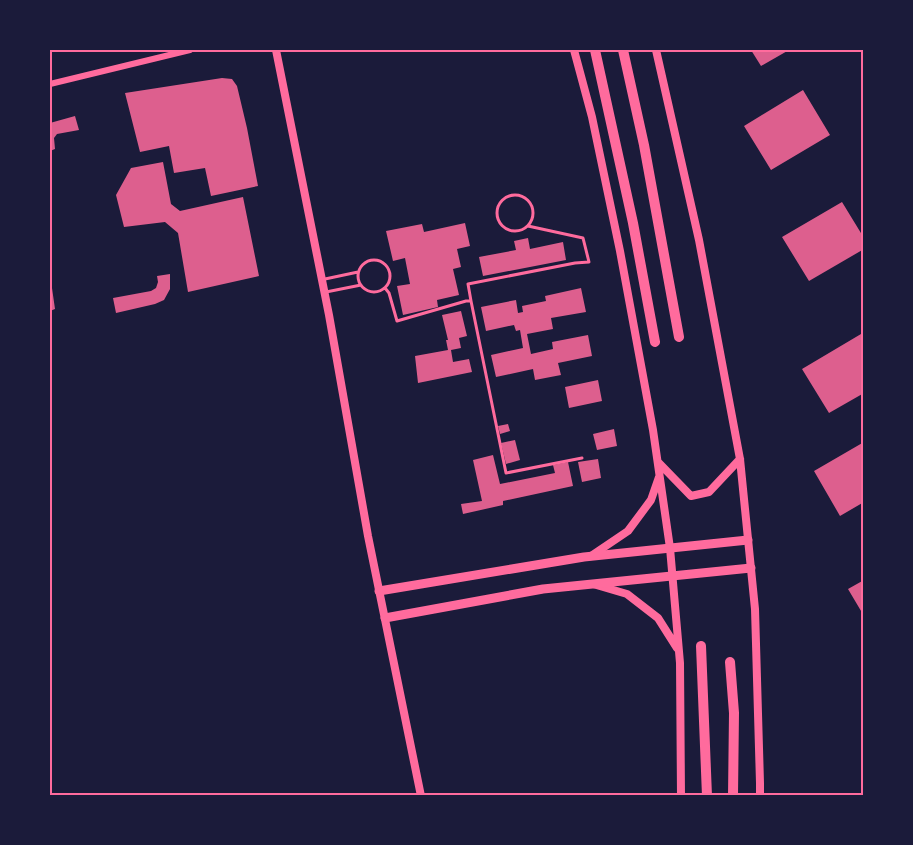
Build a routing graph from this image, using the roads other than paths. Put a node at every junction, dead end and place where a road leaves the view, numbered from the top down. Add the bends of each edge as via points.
1 (190, 50) edge
2 (276, 50) edge
3 (574, 50) edge
4 (595, 50) edge
5 (623, 50) edge
6 (656, 50) edge
7 (50, 84) edge
8 (528, 226) junction
9 (358, 272) junction
10 (322, 279) junction
11 (361, 285) junction
12 (385, 288) junction
13 (325, 293) junction
14 (471, 300) junction
15 (679, 337) dead end
16 (655, 342) dead end
17 (582, 458) dead end
18 (740, 459) junction
19 (657, 461) junction
20 (660, 477) junction
21 (748, 540) junction
22 (670, 548) junction
23 (591, 556) junction
24 (751, 568) junction
25 (673, 576) junction
26 (592, 584) junction
27 (380, 591) junction
28 (385, 618) junction
29 (701, 646) dead end
30 (679, 650) junction
31 (730, 662) dead end
32 (421, 795) edge
33 (681, 795) edge
34 (707, 795) edge
35 (734, 795) edge
36 (760, 795) edge

1 - 7 street
2 - 10 main road
3 - 19 main road via 618,240
4 - 16 highway
5 - 15 highway
6 - 18 main road via 699,240
8 - 8 lane via 533,210 528,200 512,195 501,201 497,219 505,229 517,231
8 - 14 lane via 583,238 589,262 468,284
9 - 10 lane
9 - 11 lane
9 - 12 lane via 369,260 385,263 391,273
10 - 13 main road
11 - 12 lane via 375,292
11 - 13 lane
12 - 14 lane via 397,321
13 - 27 main road
14 - 17 lane via 506,473
18 - 19 main road via 710,492 691,496
18 - 21 main road
19 - 20 main road
20 - 22 main road
20 - 23 main road via 651,500 628,531
21 - 22 main road
21 - 24 main road
22 - 23 main road
22 - 25 main road
23 - 27 main road
24 - 25 main road
24 - 36 main road
25 - 26 main road
25 - 30 main road
26 - 28 main road via 543,589
26 - 30 main road via 627,594 658,618
27 - 28 main road
28 - 32 main road
29 - 34 highway
30 - 33 main road
31 - 35 highway

